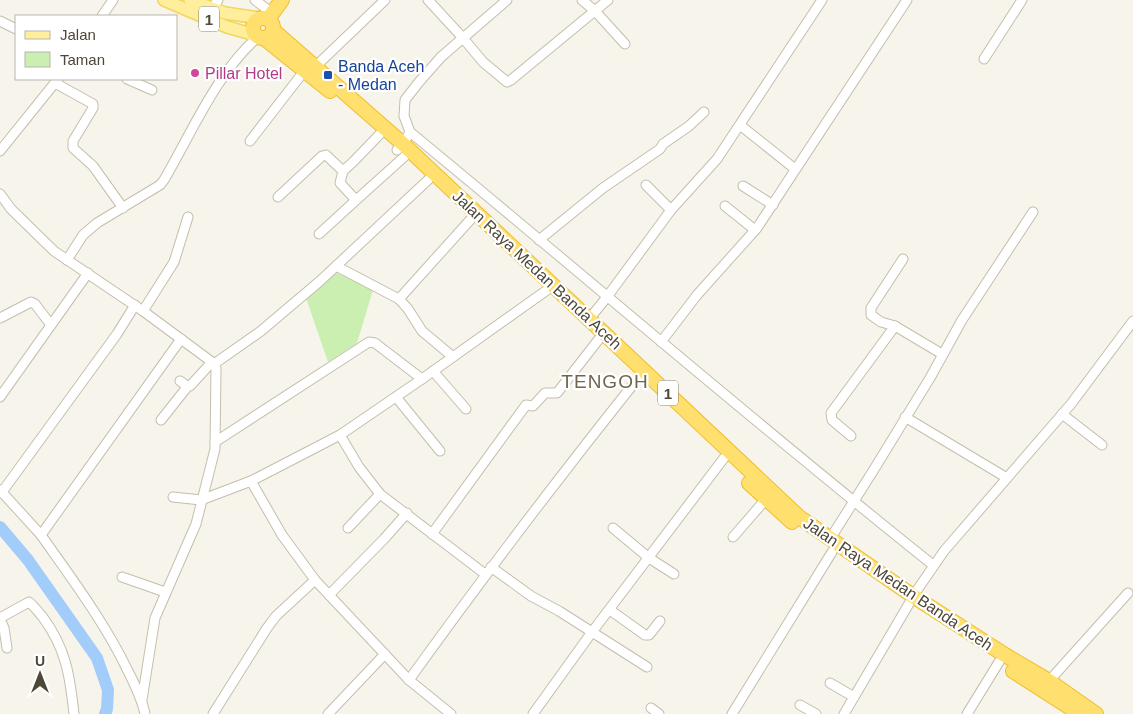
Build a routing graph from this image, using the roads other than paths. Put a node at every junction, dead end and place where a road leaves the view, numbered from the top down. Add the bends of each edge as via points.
1 (113, 0) edge
2 (164, 0) edge
3 (190, 0) edge
4 (254, 0) edge
5 (282, 0) edge
6 (385, 0) edge
7 (428, 0) edge
8 (507, 0) edge
9 (582, 0) edge
10 (608, 0) edge
11 (822, 0) edge
12 (907, 0) edge
13 (1022, 0) edge
14 (215, 5) edge
15 (595, 11) junction
16 (103, 15) edge
17 (0, 21) edge
18 (264, 27) junction
19 (15, 28) edge
20 (463, 38) junction
21 (625, 44) dead end
22 (984, 59) dead end
23 (310, 68) junction
24 (129, 80) edge
25 (56, 81) edge
26 (152, 90) dead end
27 (704, 112) dead end
28 (740, 125) junction
29 (380, 134) junction
30 (250, 141) dead end
31 (404, 146) junction
32 (0, 151) edge
33 (796, 169) junction
34 (342, 171) junction
35 (428, 180) junction
36 (646, 186) dead end
37 (743, 186) dead end
38 (0, 194) edge
39 (278, 197) dead end
40 (354, 202) junction
41 (773, 205) junction
42 (725, 206) dead end
43 (122, 208) junction
44 (671, 210) junction
45 (1033, 212) dead end
46 (188, 217) dead end
47 (471, 219) junction
48 (755, 230) junction
49 (319, 234) dead end
50 (539, 240) junction
51 (903, 259) dead end
52 (67, 260) junction
53 (336, 266) junction
54 (88, 273) junction
55 (547, 290) junction
56 (607, 297) junction
57 (399, 299) junction
58 (135, 305) junction
59 (143, 311) junction
60 (0, 318) edge
61 (590, 318) junction
62 (1133, 320) edge
63 (51, 325) junction
64 (895, 326) junction
65 (181, 339) junction
66 (599, 339) junction
67 (661, 342) junction
68 (942, 354) junction
69 (452, 357) junction
70 (213, 363) junction
71 (433, 371) junction
72 (639, 377) junction
73 (422, 379) junction
74 (180, 381) dead end
75 (188, 386) junction
76 (655, 386) junction
77 (0, 396) edge
78 (396, 397) junction
79 (466, 408) dead end
80 (1062, 414) junction
81 (905, 417) junction
82 (161, 420) dead end
83 (340, 435) junction
84 (852, 436) dead end
85 (215, 442) junction
86 (1102, 445) dead end
87 (440, 450) dead end
88 (724, 458) junction
89 (1007, 478) junction
90 (250, 481) junction
91 (1, 491) edge
92 (380, 494) junction
93 (173, 497) dead end
94 (766, 499) junction
95 (201, 500) junction
96 (853, 502) junction
97 (407, 513) junction
98 (348, 528) dead end
99 (613, 528) dead end
100 (432, 534) junction
101 (41, 535) junction
102 (733, 538) dead end
103 (838, 551) junction
104 (649, 558) junction
105 (933, 565) junction
106 (491, 566) junction
107 (485, 574) junction
108 (674, 574) dead end
109 (122, 577) dead end
110 (315, 580) junction
111 (165, 592) junction
112 (1128, 593) dead end
113 (329, 595) junction
114 (912, 599) junction
115 (610, 610) junction
116 (0, 619) edge
117 (660, 622) dead end
118 (946, 622) junction
119 (592, 632) junction
120 (7, 648) dead end
121 (385, 654) junction
122 (999, 662) junction
123 (647, 667) dead end
124 (409, 680) junction
125 (1049, 681) junction
126 (830, 683) dead end
127 (854, 697) junction
128 (142, 700) junction
129 (800, 705) dead end
130 (651, 708) dead end
131 (74, 714) edge
132 (145, 714) edge
133 (213, 714) edge
134 (328, 714) edge
135 (451, 714) edge
136 (533, 714) edge
137 (659, 714) edge
138 (732, 714) edge
139 (816, 714) edge
140 (844, 714) edge
141 (967, 714) edge
142 (1079, 714) edge
143 (1096, 714) edge

1 - 16 street
2 - 18 main road, 1 via 227,27
3 - 14 main road, 1
4 - 18 street
5 - 18 highway
6 - 23 street
7 - 20 street
8 - 20 street
9 - 15 street
10 - 15 street
11 - 28 street
12 - 33 street
13 - 22 street
14 - 18 main road, 1 via 225,13
15 - 20 street via 509,82 483,62
15 - 21 street
17 - 19 street
18 - 23 highway, Jalan Raya Medan Banda Aceh / 1
18 - 43 street via 223,76 164,180
20 - 31 street via 418,82 405,100
23 - 29 highway, Jalan Raya Medan Banda Aceh / 1
23 - 30 street
23 - 31 highway, Jalan Raya Medan Banda Aceh / 1
24 - 26 street
25 - 32 street
25 - 43 street via 93,104 73,141 73,148 94,166
27 - 50 street
28 - 33 street
28 - 44 street via 717,159
29 - 31 highway, Jalan Raya Medan Banda Aceh / 1
29 - 34 street
31 - 35 highway, Jalan Raya Medan Banda Aceh / 1
31 - 40 street
31 - 50 street
31 - 61 highway, Jalan Raya Medan Banda Aceh / 1
33 - 41 street
34 - 39 street via 324,155
34 - 40 street via 340,183
35 - 47 highway, Jalan Raya Medan Banda Aceh / 1
35 - 53 street
36 - 44 street
37 - 41 street
38 - 52 street via 54,252
40 - 49 street
41 - 48 street
42 - 48 street
43 - 52 street via 88,230
44 - 56 street
45 - 68 street
46 - 59 street via 174,262
47 - 55 highway, Jalan Raya Medan Banda Aceh / 1
47 - 57 street
48 - 67 street
50 - 56 street
51 - 64 street via 871,311 872,316 881,322
52 - 54 street
53 - 57 street
53 - 70 street via 261,331
54 - 58 street
54 - 63 street
55 - 66 highway, Jalan Raya Medan Banda Aceh / 1
55 - 69 street
56 - 61 street
56 - 67 street
57 - 69 street via 422,331
58 - 59 street
58 - 91 street
59 - 65 street
60 - 63 street via 31,302
61 - 76 highway, Jalan Raya Medan Banda Aceh / 1
62 - 80 street
63 - 77 street
64 - 68 street
64 - 84 street via 831,413 832,420
65 - 70 street
65 - 101 street
66 - 72 highway, Jalan Raya Medan Banda Aceh / 1
66 - 100 street via 557,393 545,393 533,406 526,405
67 - 96 street
68 - 81 street
69 - 71 street
70 - 75 street
70 - 85 street via 216,377
71 - 73 street
71 - 79 street
72 - 76 highway, Jalan Raya Medan Banda Aceh / 1
72 - 106 street
73 - 78 street
73 - 85 street via 375,343 369,342
74 - 75 street
75 - 82 street
76 - 88 highway, Jalan Raya Medan Banda Aceh / 1
76 - 103 highway, Jalan Raya Medan Banda Aceh / 1
78 - 83 street
78 - 87 street
80 - 86 street
80 - 89 street
81 - 89 street
81 - 96 street
83 - 90 street
83 - 92 street
85 - 95 street
88 - 94 highway, Jalan Raya Medan Banda Aceh / 1
88 - 104 street
89 - 105 street
90 - 95 street
90 - 110 street via 282,535
91 - 101 street
92 - 97 street
92 - 98 street
93 - 95 street
94 - 102 street
94 - 103 highway, Jalan Raya Medan Banda Aceh / 1 via 793,523
95 - 111 street via 192,534
96 - 103 street
96 - 105 street
97 - 100 street
97 - 113 street
99 - 104 street
100 - 107 street
101 - 128 street via 99,619
103 - 114 highway, Jalan Raya Medan Banda Aceh / 1
103 - 138 street
104 - 108 street
104 - 115 street
105 - 114 street
106 - 107 street
106 - 119 street via 531,596
107 - 124 street
109 - 111 street
110 - 113 street
110 - 133 street via 276,616
111 - 128 street via 154,626
112 - 125 street
113 - 121 street
114 - 118 highway, Jalan Raya Medan Banda Aceh / 1
114 - 127 street
115 - 117 street via 648,635
115 - 119 street
116 - 120 street
116 - 131 street via 29,602 53,631 67,665
118 - 122 highway, Jalan Raya Medan Banda Aceh / 1
118 - 125 highway, Jalan Raya Medan Banda Aceh / 1
119 - 123 street
119 - 136 street
121 - 124 street
121 - 134 street
122 - 141 street
122 - 142 highway, Jalan Raya Medan Banda Aceh / 1
124 - 135 street
125 - 143 highway, Jalan Raya Medan Banda Aceh / 1
126 - 127 street
127 - 140 street
128 - 132 street
129 - 139 street
130 - 137 street

